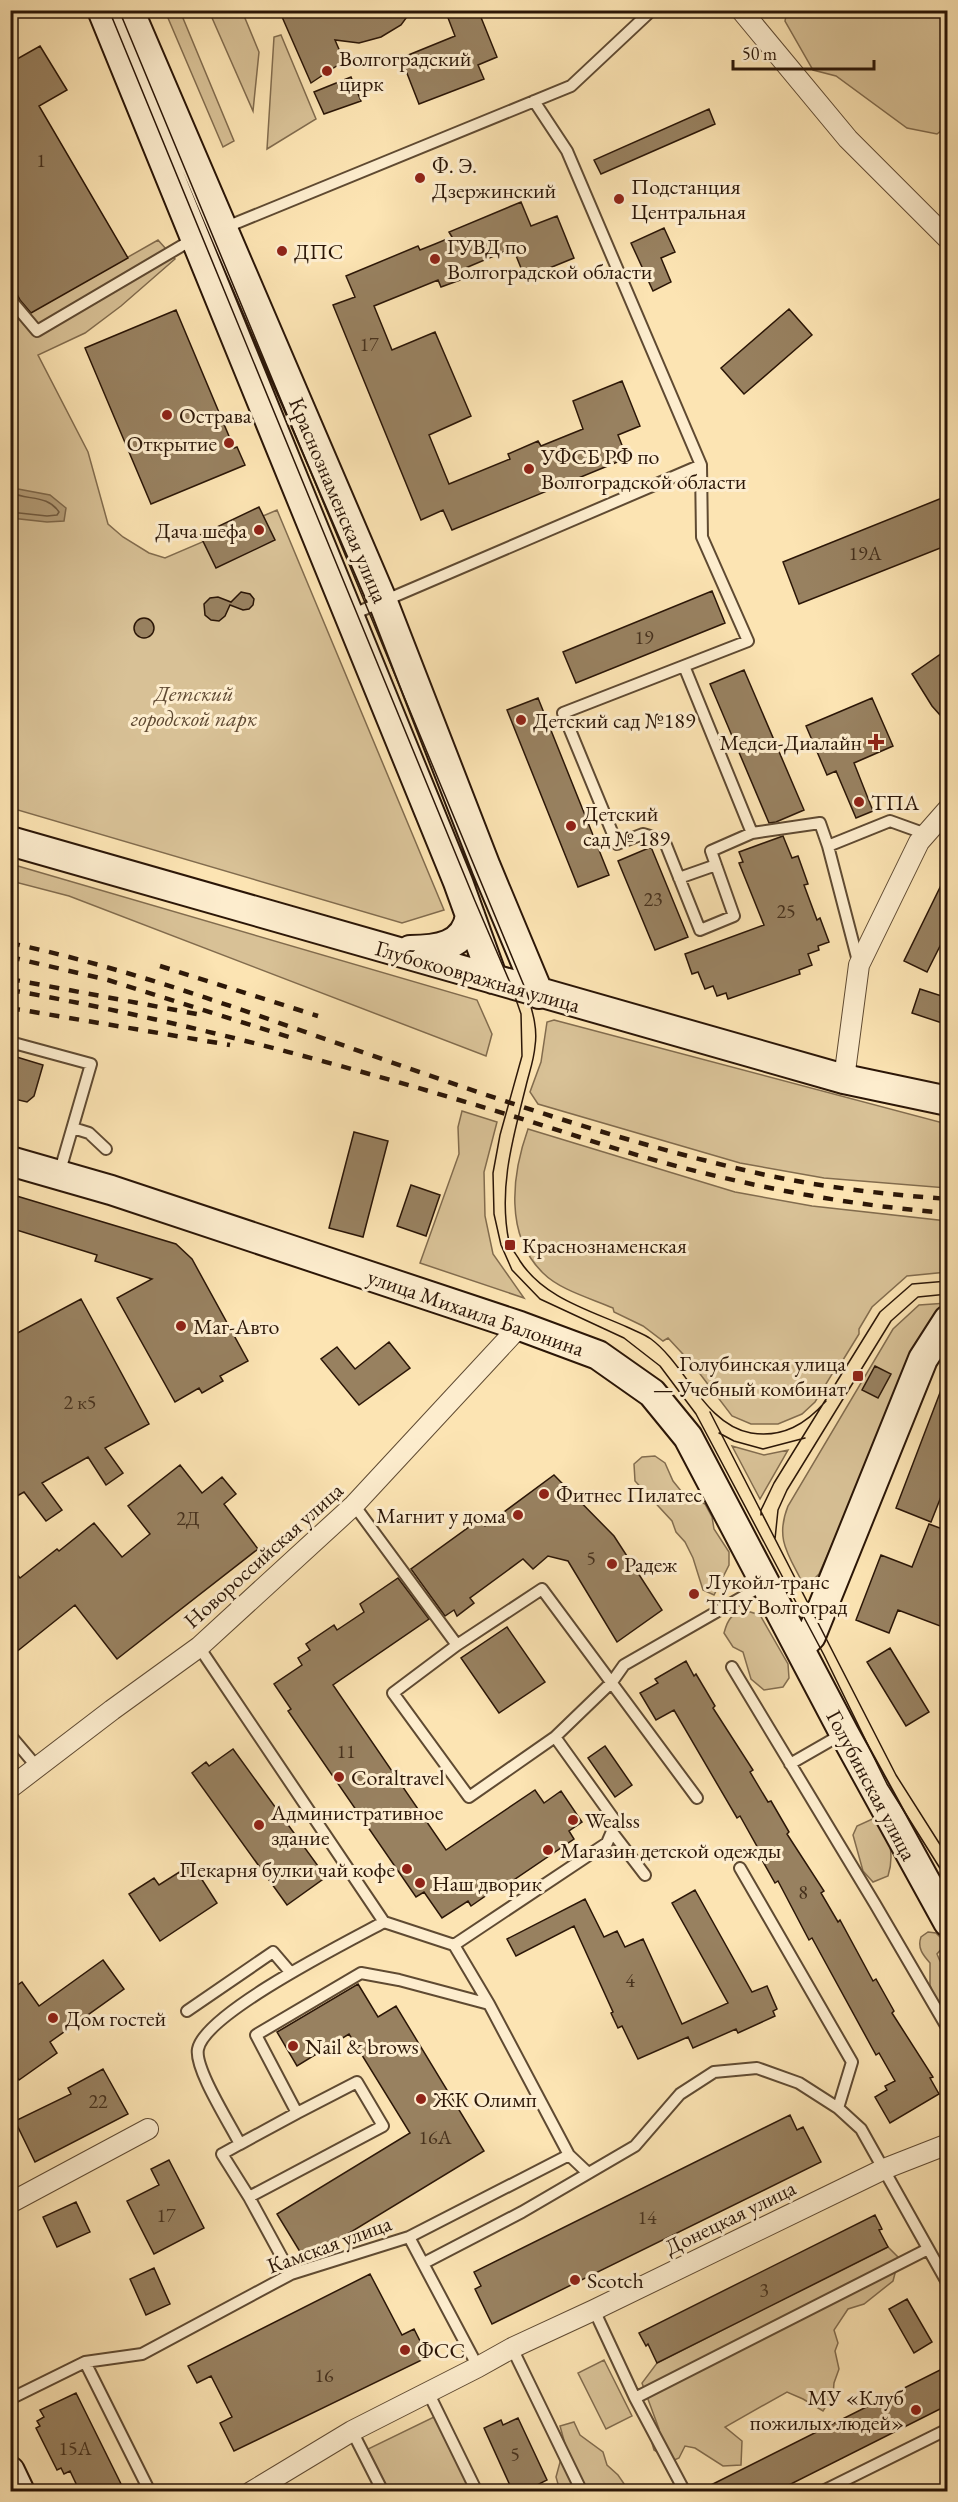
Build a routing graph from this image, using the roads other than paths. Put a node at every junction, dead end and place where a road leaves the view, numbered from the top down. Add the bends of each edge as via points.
1 (102, 10) edge
2 (129, 10) edge
3 (652, 10) edge
4 (741, 10) edge
5 (534, 101) junction
6 (208, 234) junction
7 (948, 239) edge
8 (10, 299) edge
9 (701, 465) junction
10 (383, 602) junction
11 (348, 616) junction
12 (684, 666) junction
13 (948, 809) edge
14 (752, 833) junction
15 (926, 834) junction
16 (10, 841) edge
17 (828, 846) junction
18 (716, 865) junction
19 (679, 878) junction
20 (470, 915) junction
21 (389, 950) junction
22 (859, 965) junction
23 (493, 979) junction
24 (540, 994) junction
25 (10, 1042) edge
26 (844, 1079) junction
27 (948, 1101) edge
28 (73, 1128) junction
29 (106, 1149) dead end
30 (10, 1161) edge
31 (59, 1174) junction
32 (948, 1320) edge
33 (520, 1326) junction
34 (354, 1505) junction
35 (765, 1584) junction
36 (457, 1645) junction
37 (198, 1647) junction
38 (800, 1647) junction
39 (732, 1667) dead end
40 (612, 1682) junction
41 (844, 1733) junction
42 (10, 1735) edge
43 (555, 1737) junction
44 (790, 1764) junction
45 (37, 1767) junction
46 (10, 1788) edge
47 (697, 1798) dead end
48 (612, 1832) junction
49 (740, 1868) dead end
50 (645, 1875) dead end
51 (384, 1922) junction
52 (948, 1922) edge
53 (454, 1945) junction
54 (291, 1973) junction
55 (489, 2004) junction
56 (187, 2011) dead end
57 (948, 2029) edge
58 (838, 2108) junction
59 (297, 2113) junction
60 (148, 2129) dead end
61 (240, 2144) junction
62 (948, 2144) edge
63 (568, 2155) junction
64 (884, 2169) junction
65 (588, 2173) junction
66 (249, 2197) junction
67 (10, 2204) edge
68 (409, 2236) junction
69 (928, 2249) junction
70 (424, 2263) junction
71 (291, 2274) junction
72 (948, 2284) edge
73 (594, 2310) junction
74 (512, 2348) junction
75 (85, 2362) junction
76 (478, 2367) junction
77 (428, 2392) junction
78 (635, 2397) junction
79 (10, 2399) edge
80 (948, 2429) edge
81 (352, 2431) junction
82 (10, 2471) edge
83 (254, 2491) edge
84 (20, 2492) edge
85 (150, 2492) edge
86 (383, 2492) edge
87 (477, 2492) edge
88 (582, 2492) edge
89 (685, 2492) edge
90 (821, 2492) edge

1 - 6 main road, Краснознаменская улица
2 - 6 main road, Краснознаменская улица
3 - 5 lane via 572,86
4 - 7 street via 848,139
5 - 6 lane
5 - 9 lane via 567,151
6 - 8 lane via 37,331
6 - 10 main road, Краснознаменская улица
6 - 11 main road, Краснознаменская улица
9 - 10 lane
9 - 12 lane via 702,537 748,642
10 - 11 lane
10 - 24 main road, Краснознаменская улица
11 - 20 main road, Краснознаменская улица
12 - 14 lane
12 - 19 lane via 563,713 617,843 643,834 664,840
13 - 15 street
14 - 17 lane via 820,823
14 - 18 lane via 711,851
15 - 17 lane via 890,821
15 - 22 street
16 - 21 main road, Глубокоовражная улица
17 - 22 lane
18 - 19 lane
18 - 19 lane via 734,916 700,930
20 - 21 main road via 465,933 449,945 427,950
20 - 23 main road, Краснознаменская улица
21 - 23 main road, Глубокоовражная улица
22 - 26 street
23 - 24 main road, Глубокоовражная улица
24 - 26 main road, Глубокоовражная улица
25 - 28 lane via 91,1064
26 - 27 main road, Глубокоовражная улица
28 - 29 lane via 89,1132
28 - 31 lane
30 - 31 main road, улица Михаила Балонина
31 - 33 main road, улица Михаила Балонина
32 - 38 main road via 923,1359 811,1636
33 - 34 street, Новороссийская улица
33 - 35 main road, улица Михаила Балонина via 598,1355 652,1393 688,1437
34 - 36 lane
34 - 37 street, Новороссийская улица
35 - 38 main road, улица Михаила Балонина
35 - 40 lane via 624,1665
36 - 40 lane via 542,1589
36 - 43 lane via 393,1693 469,1797
37 - 45 street, Новороссийская улица
37 - 51 lane
38 - 41 main road, Голубинская улица
39 - 44 lane
40 - 43 lane
40 - 47 lane
41 - 44 lane
41 - 52 main road, Голубинская улица
42 - 45 lane
43 - 48 lane via 616,1822
44 - 57 lane
45 - 46 street, Новороссийская улица
48 - 50 lane
48 - 53 lane via 607,1843
49 - 58 lane via 852,2062
51 - 53 lane
51 - 54 lane
53 - 55 lane
54 - 56 lane via 273,1952
54 - 61 lane via 240,2003 198,2048 198,2064
55 - 59 lane via 361,1973 256,2035
55 - 63 lane
58 - 64 lane via 861,2129
58 - 65 lane via 799,2083 757,2068 714,2072 680,2094 635,2146
59 - 61 lane
59 - 66 lane via 357,2082 383,2126
60 - 67 street
61 - 66 lane via 222,2154
62 - 64 street, Донецкая улица
63 - 65 lane
63 - 68 lane, Камская улица
64 - 69 lane
64 - 73 street, Донецкая улица
65 - 70 lane
66 - 71 lane
68 - 70 lane
68 - 71 lane, Камская улица
69 - 72 lane
69 - 78 lane
70 - 76 lane
71 - 75 lane, Камская улица via 142,2354
73 - 74 street, Донецкая улица
73 - 78 lane
74 - 76 street, Донецкая улица
74 - 88 lane
75 - 79 lane, Камская улица
75 - 85 lane
76 - 77 street, Донецкая улица
77 - 81 street, Донецкая улица
77 - 87 lane
78 - 89 lane
80 - 90 lane
81 - 83 street, Донецкая улица
81 - 86 lane
82 - 84 main road

